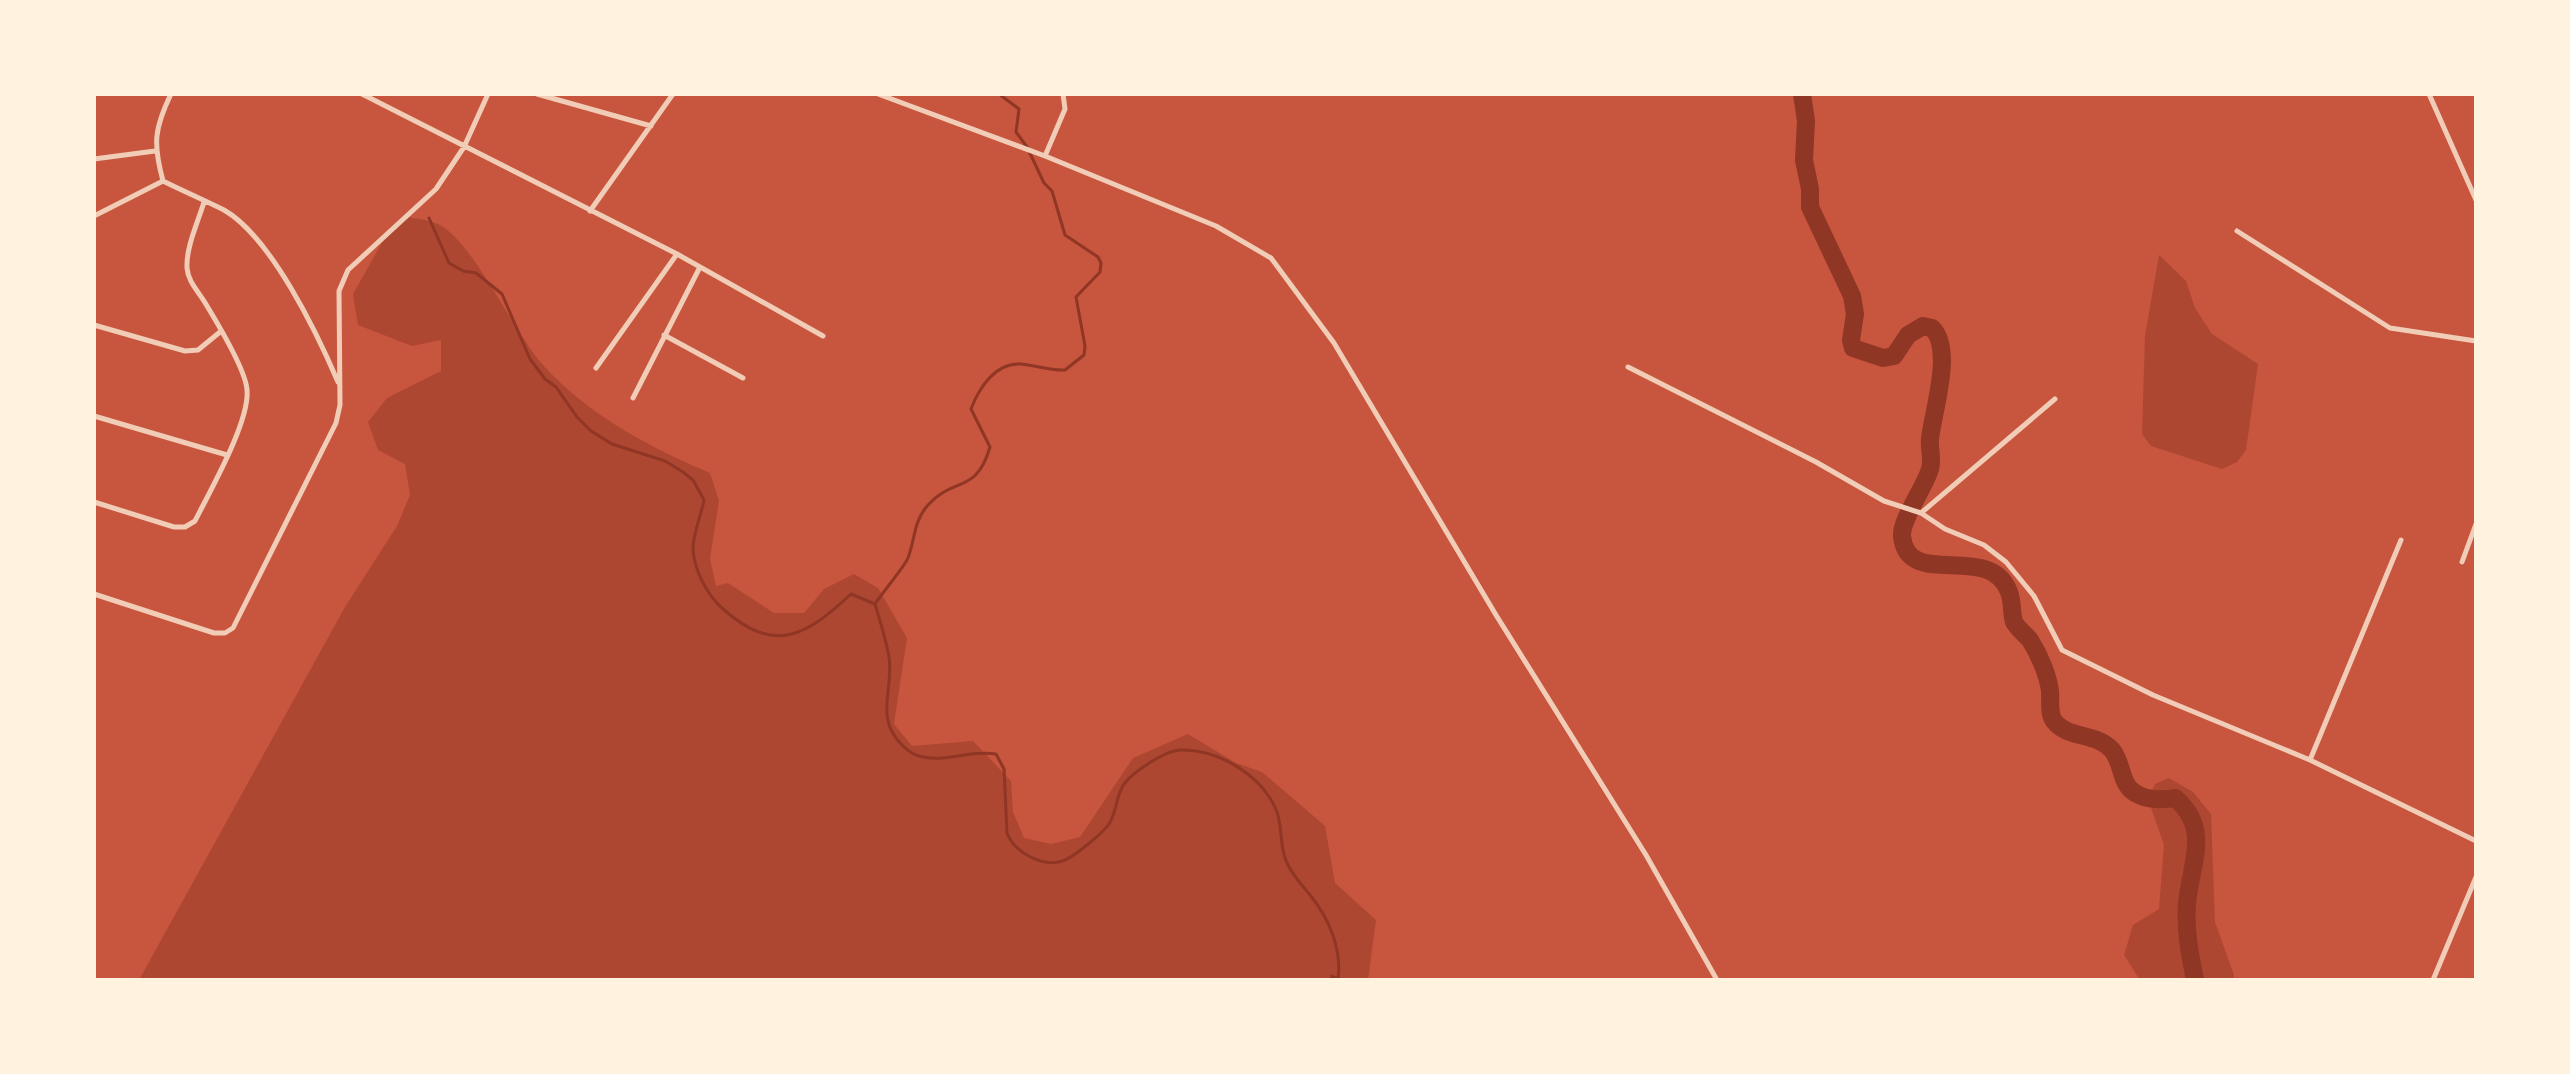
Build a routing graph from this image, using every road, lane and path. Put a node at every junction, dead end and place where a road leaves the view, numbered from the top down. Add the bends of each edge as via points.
1 (171, 94) edge
2 (362, 94) edge
3 (488, 94) edge
4 (537, 94) edge
5 (673, 94) edge
6 (878, 94) edge
7 (1063, 94) edge
8 (2429, 94) edge
9 (651, 126) junction
10 (464, 147) junction
11 (155, 151) junction
12 (1045, 156) junction
13 (94, 159) edge
14 (163, 181) junction
15 (2476, 200) edge
16 (204, 202) junction
17 (590, 211) junction
18 (94, 216) edge
19 (2237, 231) dead end
20 (677, 254) junction
21 (700, 267) junction
22 (94, 325) edge
23 (220, 332) junction
24 (664, 335) junction
25 (823, 336) dead end
26 (2476, 341) edge
27 (1628, 367) dead end
28 (596, 368) dead end
29 (743, 378) dead end
30 (340, 387) junction
31 (633, 398) dead end
32 (2055, 399) dead end
33 (94, 416) edge
34 (227, 455) junction
35 (94, 502) edge
36 (1921, 513) junction
37 (2476, 524) edge
38 (2401, 540) dead end
39 (2462, 562) dead end
40 (94, 594) edge
41 (2310, 760) junction
42 (2476, 841) edge
43 (2476, 877) edge
44 (1717, 980) edge
45 (2433, 980) edge

1 - 11 street
2 - 10 street
3 - 10 street
4 - 9 street
5 - 9 street
6 - 12 street
7 - 12 street via 1065,109
8 - 15 street
9 - 17 street
10 - 17 street
10 - 30 street via 436,189 348,270 339,291
11 - 13 street
11 - 14 street
12 - 44 street via 1216,226 1271,258 1334,343
14 - 16 street
14 - 18 street
16 - 23 street via 187,270
16 - 30 street via 241,223 270,256
17 - 20 street
19 - 26 street via 2390,328
20 - 21 street
20 - 28 street
21 - 24 street
21 - 25 street
22 - 23 street via 185,351 198,350
23 - 34 street via 247,389 247,404
24 - 29 street
24 - 31 street
27 - 36 street via 1884,501
30 - 40 street via 336,423 233,628 214,633
32 - 36 street
33 - 34 street
34 - 35 street via 195,521 185,527
36 - 41 street via 2006,562 2034,596 2062,650 2153,695
37 - 39 street
38 - 41 street
41 - 42 street
43 - 45 street

